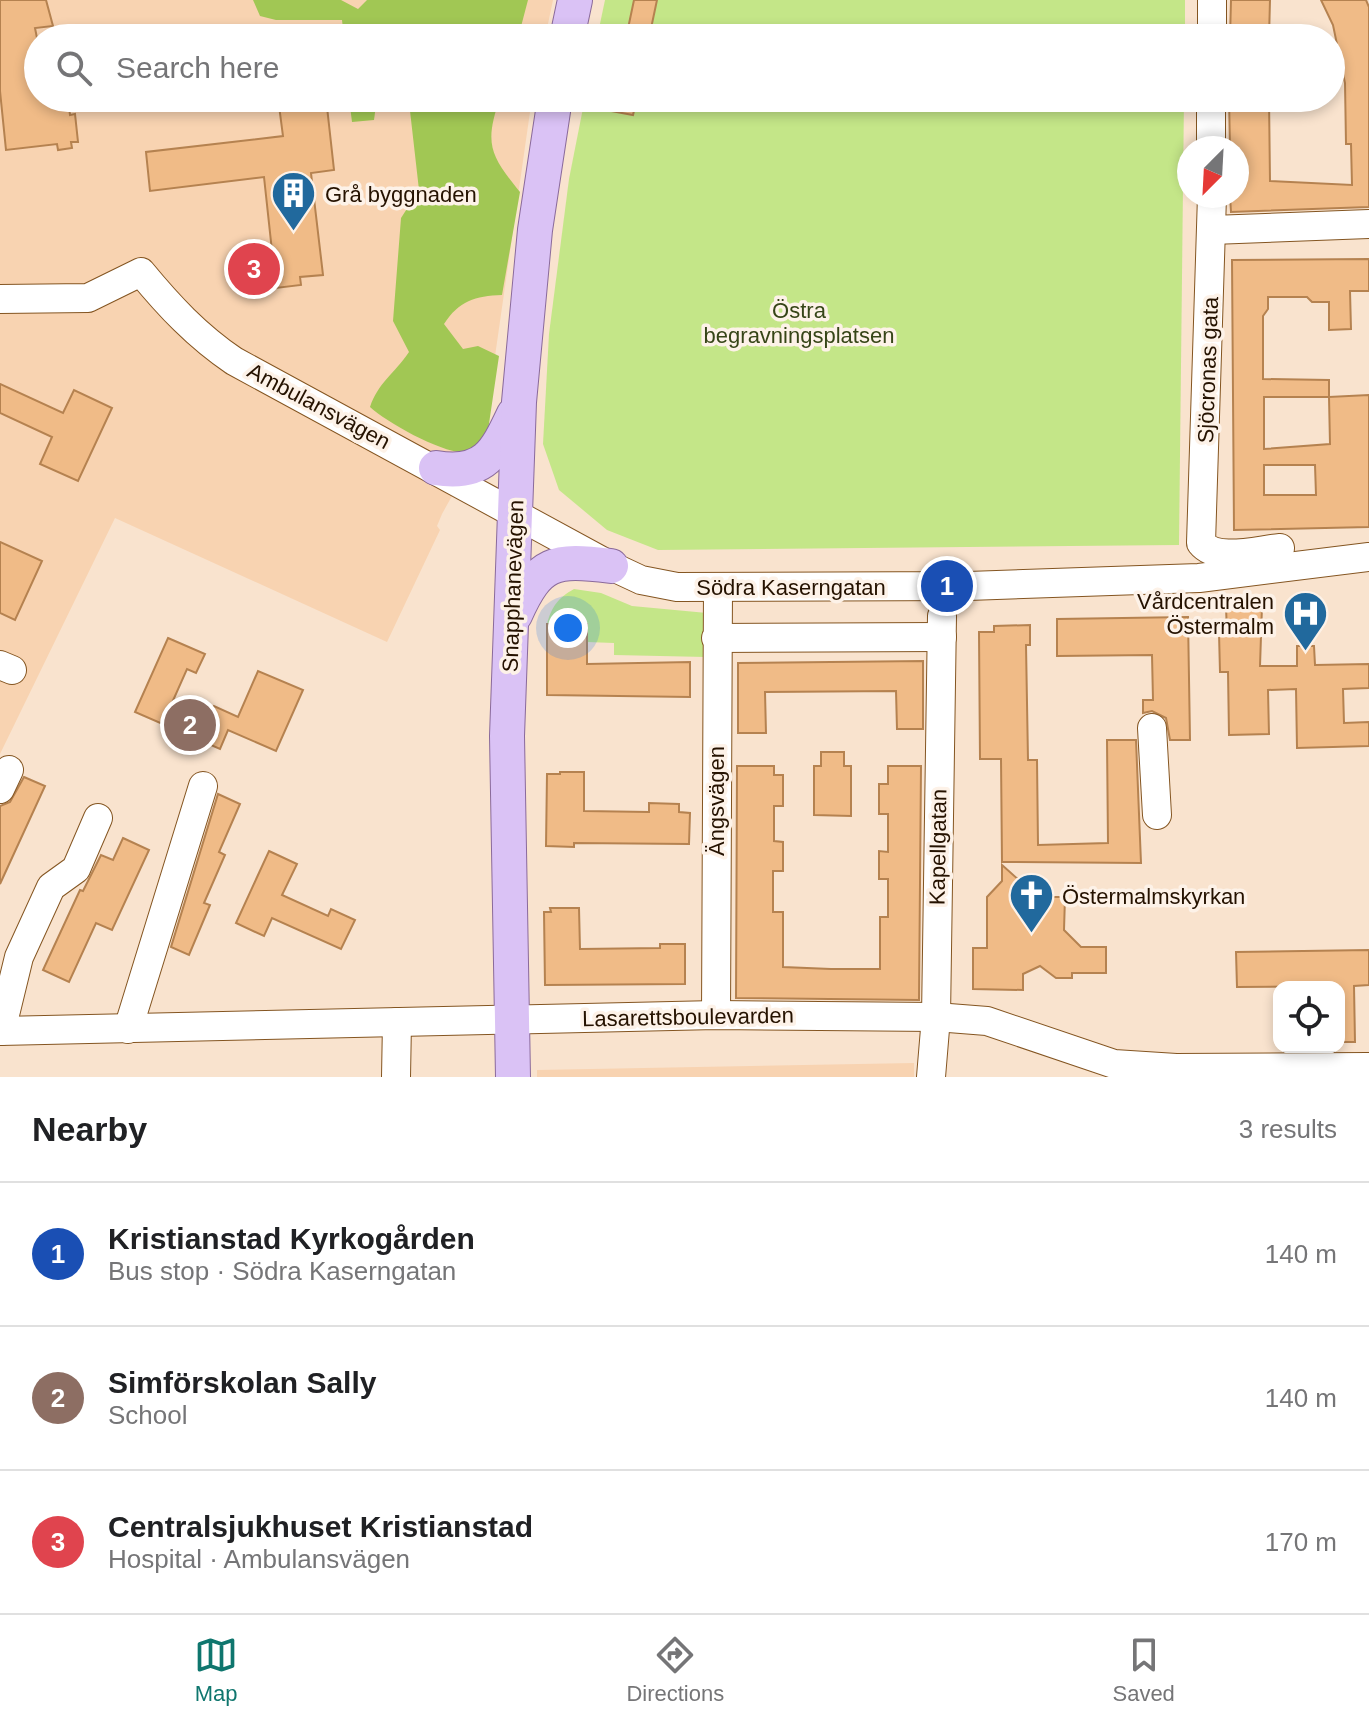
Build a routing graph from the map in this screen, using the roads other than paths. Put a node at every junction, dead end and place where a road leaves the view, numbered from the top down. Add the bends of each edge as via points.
1 (575, 0) edge
2 (1212, 0) edge
3 (570, 24) edge
4 (1212, 24) edge
5 (553, 112) edge
6 (1211, 112) edge
7 (1211, 136) edge
8 (1212, 208) edge
9 (1369, 224) edge
10 (1212, 230) junction
11 (0, 299) edge
12 (519, 402) junction
13 (436, 468) junction
14 (515, 516) junction
15 (1369, 542) edge
16 (1369, 557) edge
17 (611, 566) junction
18 (718, 588) junction
19 (512, 623) junction
20 (716, 638) junction
21 (1152, 728) dead end
22 (203, 786) dead end
23 (1157, 815) dead end
24 (98, 818) dead end
25 (716, 1015) junction
26 (936, 1017) junction
27 (513, 1020) junction
28 (397, 1022) junction
29 (128, 1029) junction
30 (1, 1031) edge
31 (1369, 1067) edge
32 (1176, 1073) edge
33 (396, 1077) edge
34 (513, 1077) edge
35 (931, 1077) edge

1 - 3 main road
2 - 4 street
5 - 12 main road, Snapphanevägen via 535,230
6 - 7 street
8 - 10 street, Sjöcronas gata
9 - 10 street
10 - 15 street, Sjöcronas gata via 1201,543 1217,554
11 - 13 street, Ambulansvägen via 88,298 141,272 210,346
12 - 13 main road via 497,450 485,461 465,470
12 - 14 main road, Snapphanevägen
13 - 14 street, Ambulansvägen
14 - 17 street, Södra Kaserngatan
14 - 19 main road, Snapphanevägen
16 - 18 street, Södra Kaserngatan via 1199,578
17 - 18 street, Södra Kaserngatan via 641,580
17 - 19 main road via 563,562 545,568 533,579
18 - 20 street, Ängsvägen
19 - 27 main road, Snapphanevägen via 507,736
20 - 25 street, Ängsvägen
20 - 26 street, Kapellgatan via 942,627
21 - 23 street
22 - 29 street
24 - 30 street via 76,869 51,887 25,943
25 - 26 street, Lasarettsboulevarden
25 - 27 street, Lasarettsboulevarden
26 - 32 street, Lasarettsboulevarden via 987,1021 1114,1064
26 - 35 street, Kapellgatan
27 - 28 street, Lasarettsboulevarden
27 - 34 main road, Snapphanevägen
28 - 29 street, Lasarettsboulevarden
28 - 33 street
29 - 30 street, Lasarettsboulevarden
31 - 32 street, Lasarettsboulevarden

